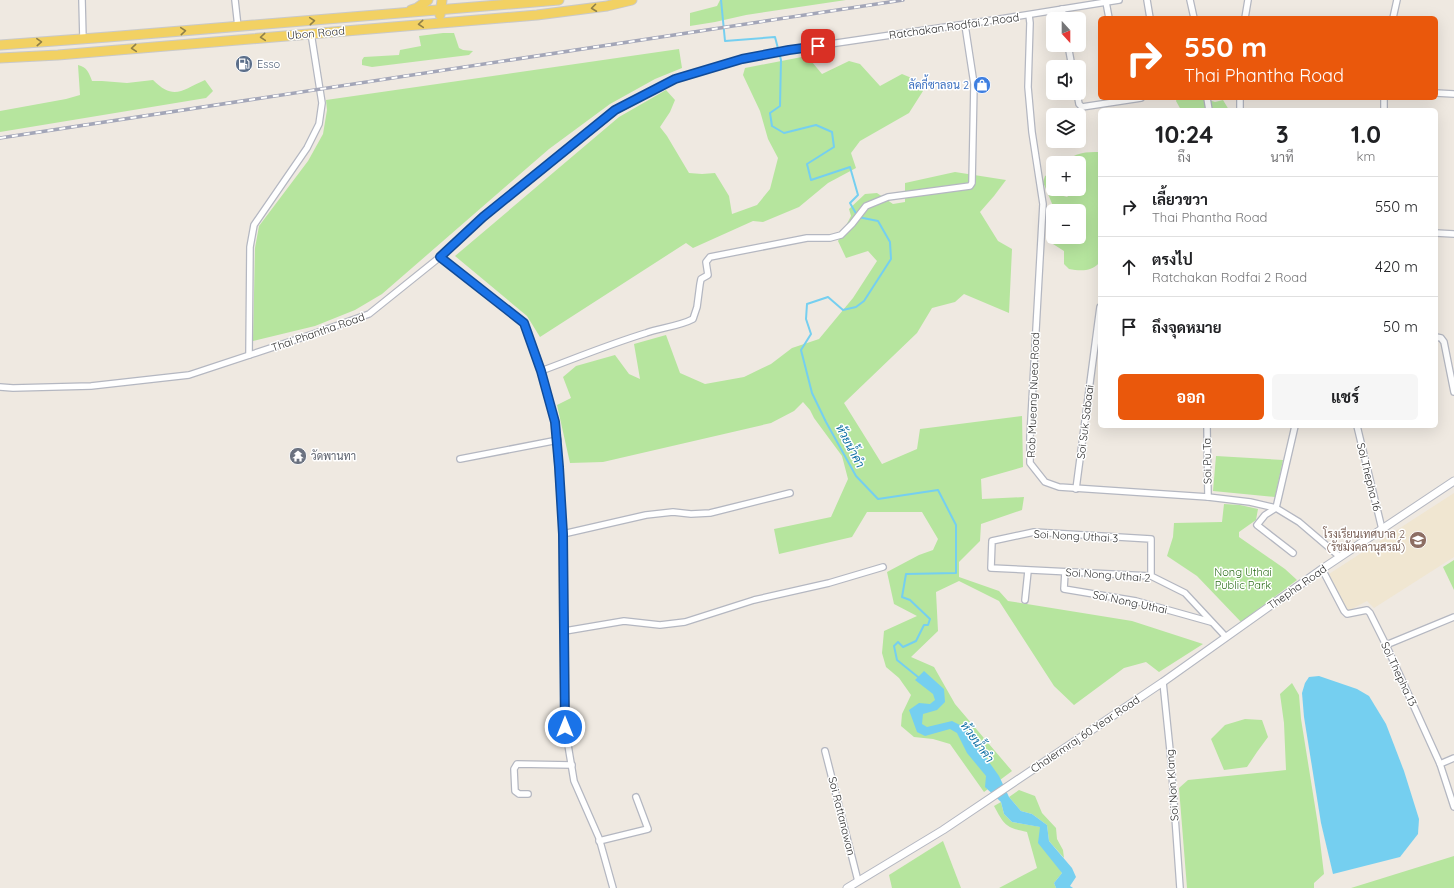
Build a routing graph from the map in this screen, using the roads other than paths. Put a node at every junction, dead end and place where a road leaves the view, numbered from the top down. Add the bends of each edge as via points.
1 (82, 0) edge
2 (235, 0) edge
3 (428, 0) edge
4 (442, 0) edge
5 (481, 0) edge
6 (559, 0) edge
7 (632, 0) edge
8 (1119, 0) edge
9 (1147, 0) edge
10 (1190, 0) edge
11 (1248, 0) edge
12 (1397, 0) edge
13 (1106, 2) junction
14 (461, 4) edge
15 (495, 6) junction
16 (1062, 9) junction
17 (441, 10) junction
18 (1063, 12) edge
19 (394, 14) junction
20 (1029, 15) junction
21 (1109, 16) edge
22 (1150, 16) edge
23 (1194, 16) edge
24 (1246, 16) edge
25 (1393, 16) edge
26 (460, 21) junction
27 (440, 23) junction
28 (965, 24) junction
29 (238, 27) junction
30 (219, 29) junction
31 (311, 33) junction
32 (83, 39) junction
33 (58, 41) junction
34 (220, 41) junction
35 (0, 44) edge
36 (772, 53) joint
37 (58, 55) junction
38 (0, 58) edge
39 (1438, 93) edge
40 (1454, 94) edge
41 (1078, 100) edge
42 (1117, 100) edge
43 (1438, 233) edge
44 (1454, 234) edge
45 (440, 257) junction
46 (1098, 322) edge
47 (1438, 337) edge
48 (248, 355) junction
49 (541, 371) junction
50 (0, 387) edge
51 (1454, 392) edge
52 (1207, 428) edge
53 (1295, 428) edge
54 (1357, 428) edge
55 (558, 440) junction
56 (460, 459) dead end
57 (1454, 481) edge
58 (1076, 489) junction
59 (790, 493) dead end
60 (1208, 497) junction
61 (1276, 508) junction
62 (1382, 529) junction
63 (563, 534) junction
64 (1293, 553) dead end
65 (1340, 557) junction
66 (883, 567) dead end
67 (991, 568) joint
68 (1322, 569) junction
69 (1028, 571) junction
70 (1065, 572) junction
71 (1151, 576) junction
72 (1025, 600) dead end
73 (1454, 617) edge
74 (1212, 622) junction
75 (565, 631) junction
76 (1226, 637) junction
77 (1386, 644) junction
78 (1163, 682) junction
79 (825, 751) dead end
80 (1454, 758) edge
81 (1440, 764) junction
82 (572, 765) junction
83 (528, 794) dead end
84 (636, 798) dead end
85 (1454, 807) edge
86 (600, 841) junction
87 (858, 881) junction
88 (613, 888) edge
89 (847, 888) edge
90 (1180, 888) edge

1 - 32 street
2 - 29 street
3 - 19 main road via 417,8
4 - 17 main road
5 - 15 main road
6 - 15 main road, Ubon Road
7 -> 26 main road, Ubon Road via 607,6 537,15
8 - 13 street, Ratchakan Rodfai 2 Road
9 - 22 street
10 - 23 street
11 - 24 street
12 - 25 street
13 - 16 street, Ratchakan Rodfai 2 Road
13 - 21 street
14 - 15 main road, Ubon Road
14 - 17 main road, Ubon Road
14 - 26 main road
16 - 18 street
16 - 20 street, Ratchakan Rodfai 2 Road
17 - 19 main road, Ubon Road
17 - 27 main road
29 -> 19 main road, Ubon Road
20 - 28 street, Ratchakan Rodfai 2 Road
20 - 58 street, Rob Mueang Nuea Road via 1028,87 1043,204 1030,463 1044,482
26 - 27 main road, Ubon Road
27 -> 31 main road, Ubon Road
28 - 36 street, Ratchakan Rodfai 2 Road
28 - 49 street via 974,84 970,186 888,197 862,209 841,235 830,238 807,238 710,257 706,262 708,275 701,279 693,319 645,333
29 - 30 main road, Ubon Road
32 -> 30 main road, Ubon Road
30 - 34 main road
31 -> 34 main road, Ubon Road
31 - 48 street via 322,103 319,124 307,148 254,225 250,247
32 - 33 main road, Ubon Road
35 -> 33 main road, Ubon Road
33 - 37 main road
34 -> 37 main road, Ubon Road
36 - 45 street, Thai Phantha Road via 675,79 615,110 483,217
37 - 38 main road, Ubon Road
39 - 40 street
41 - 42 street via 1082,107
43 - 44 street
45 - 48 street, Thai Phantha Road via 369,314
45 - 49 street via 524,323
46 - 58 street, Soi Suk Sabaai
47 - 51 street via 1444,342
48 - 50 street, Thai Phantha Road via 189,375 166,378 91,386
49 - 55 street
52 - 60 street, Soi Pu Ta
53 - 61 street
54 - 62 street, Soi Thepha 16
55 - 56 street
55 - 63 street
57 - 62 street, Thepha Road
58 - 60 street, Rob Mueang Nuea Road
59 - 63 street via 710,513 673,512 646,515
60 - 61 street, Rob Mueang Nuea Road
61 - 64 street via 1265,515 1257,525
61 - 65 street, Rob Mueang Nuea Road via 1300,522
62 - 65 street, Thepha Road
63 - 75 street
65 - 68 street, Thepha Road
66 - 75 street via 829,584 754,600 685,622 660,624 624,621
67 - 69 street, Soi Nong Uthai 2
67 - 71 street, Soi Nong Uthai 3 via 992,540 1034,532 1151,540
68 - 76 street, Thepha Road
68 - 77 street, Soi Thepha 13 via 1344,611 1347,614 1367,610
69 - 70 street, Soi Nong Uthai 2
69 - 72 street
70 - 71 street, Soi Nong Uthai 2
70 - 74 street, Soi Nong Uthai via 1064,589 1136,601
71 - 74 street, Soi Nong Uthai 2 via 1185,593
73 - 77 street
74 - 76 street, Soi Nong Uthai 2
75 - 82 street via 565,727
76 - 78 street, Thepha Road
77 - 81 street, Soi Thepha 13
78 - 87 street, Chalermraj 60 Year Road via 943,830
78 - 90 street, Soi Non Klang
79 - 87 street, Soi Rattanawan
80 - 81 street
81 - 85 street, Soi Thepha 13
82 - 83 street via 517,764 514,769 515,791 519,794
82 - 86 street via 574,782
84 - 86 street via 648,829
86 - 88 street
87 - 89 street

